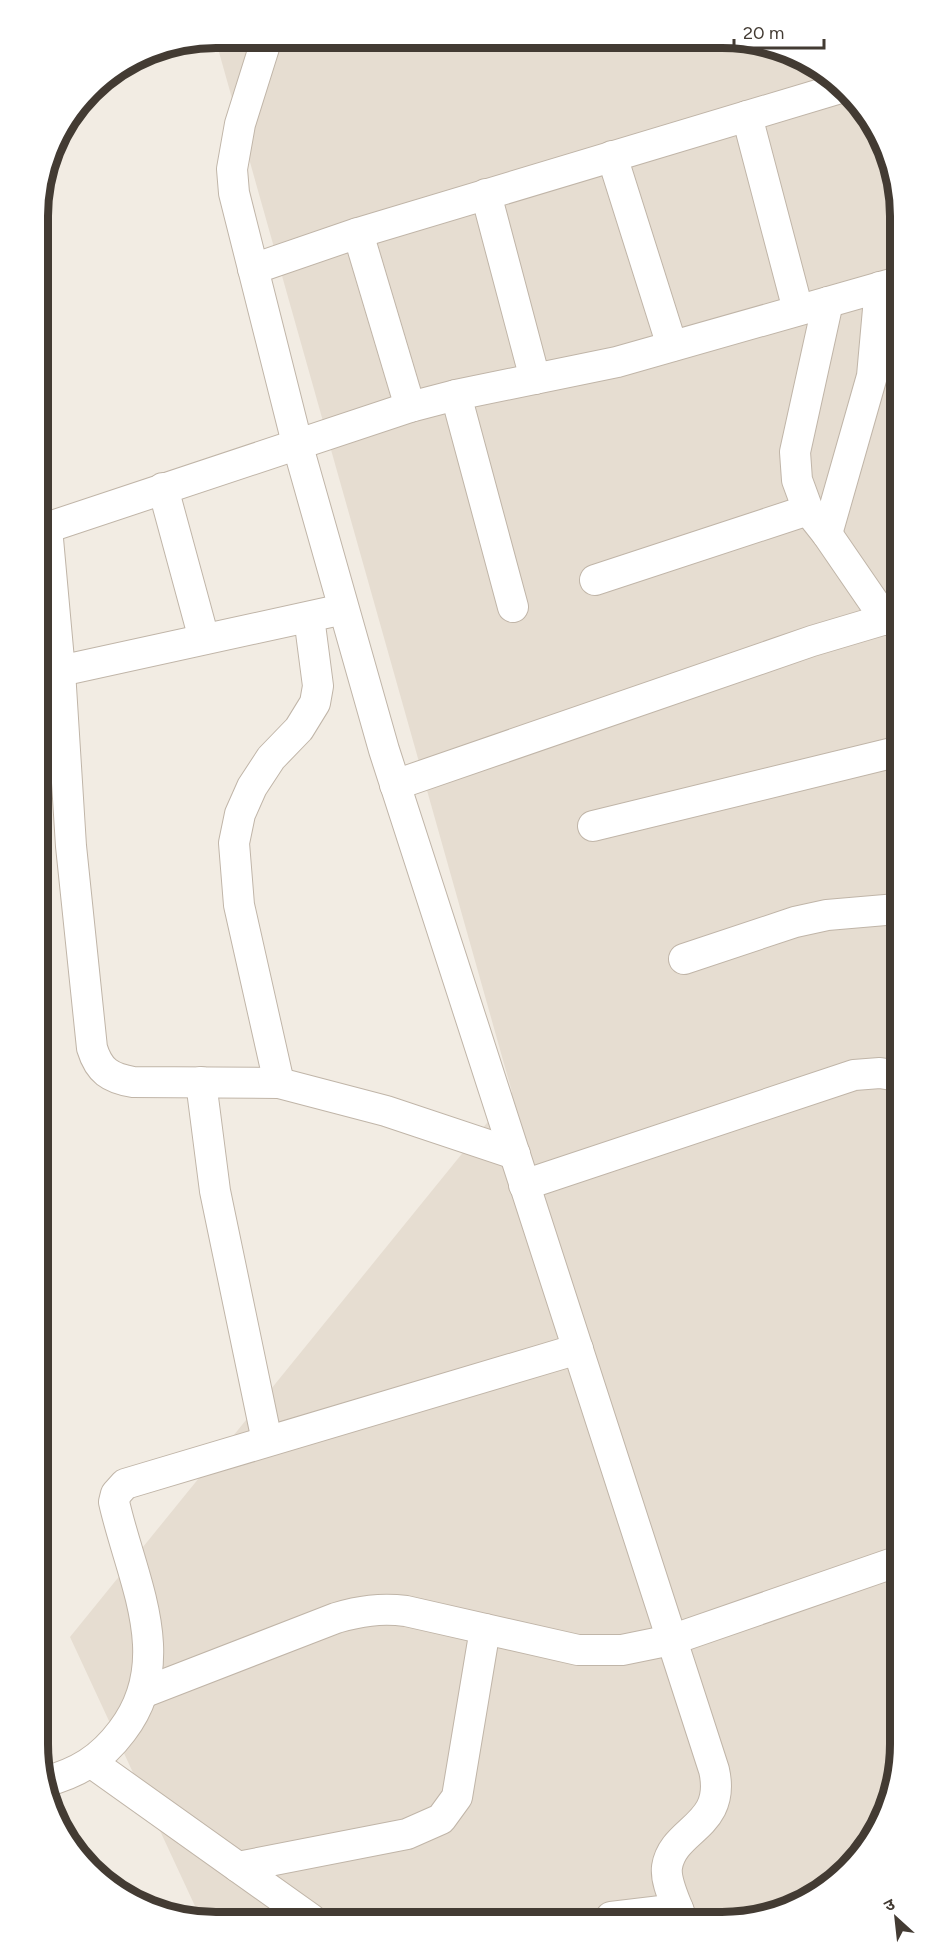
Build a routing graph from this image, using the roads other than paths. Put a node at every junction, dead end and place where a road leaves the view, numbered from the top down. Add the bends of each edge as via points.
1 (264, 48) edge
2 (833, 90) edge
3 (747, 116) junction
4 (612, 156) junction
5 (486, 194) junction
6 (358, 233) junction
7 (253, 269) junction
8 (888, 285) edge
9 (828, 302) junction
10 (798, 310) junction
11 (672, 346) junction
12 (535, 379) junction
13 (456, 395) junction
14 (410, 407) junction
15 (297, 443) junction
16 (163, 488) junction
17 (808, 510) junction
18 (48, 527) edge
19 (827, 534) junction
20 (48, 571) edge
21 (595, 580) dead end
22 (513, 607) dead end
23 (344, 609) junction
24 (309, 616) junction
25 (890, 617) edge
26 (890, 618) edge
27 (204, 639) junction
28 (60, 671) junction
29 (890, 753) edge
30 (395, 785) junction
31 (593, 826) dead end
32 (890, 910) edge
33 (684, 959) dead end
34 (890, 1074) edge
35 (201, 1083) junction
36 (279, 1083) junction
37 (514, 1154) junction
38 (524, 1185) junction
39 (578, 1349) junction
40 (267, 1441) junction
41 (890, 1564) edge
42 (485, 1629) junction
43 (671, 1640) junction
44 (145, 1692) junction
45 (92, 1763) junction
46 (52, 1780) edge
47 (238, 1867) junction
48 (296, 1912) edge
49 (679, 1912) edge

1 - 7 street via 240,124 232,169
2 - 3 street
3 - 4 street
3 - 10 street
4 - 5 street
4 - 11 street
5 - 6 street
5 - 12 street
6 - 7 street
6 - 14 street
7 - 15 street
8 - 9 street
8 - 19 street via 872,376
9 - 10 street
9 - 17 street via 795,452 797,480
10 - 11 street
11 - 12 street
12 - 13 street
13 - 14 street
13 - 22 street
14 - 15 street
15 - 16 street
15 - 23 street
16 - 18 street
16 - 27 street
17 - 19 street
17 - 21 street
19 - 25 street
20 - 28 street
23 - 24 street
23 - 30 street
24 - 27 street
24 - 36 street via 318,686 315,703 252,787 240,814 234,843 239,905
26 - 30 street via 812,641
27 - 28 street
28 - 35 street via 71,846 95,1060 102,1071 133,1082
29 - 31 street
30 - 37 street
32 - 33 street via 795,922
34 - 38 street via 854,1076
35 - 36 street
35 - 40 street via 215,1191
36 - 37 street via 377,1108
37 - 38 street
38 - 39 street
39 - 40 street
39 - 43 street
40 - 44 street via 134,1480 116,1494 116,1510 148,1636 150,1666
41 - 43 street
42 - 43 street via 578,1650 622,1650
42 - 44 street via 406,1611 361,1611
42 - 47 street via 457,1797 441,1820 407,1834
43 - 49 street via 717,1784 712,1806 674,1851 667,1867
44 - 45 street via 135,1715
45 - 46 street
45 - 47 street
47 - 48 street

